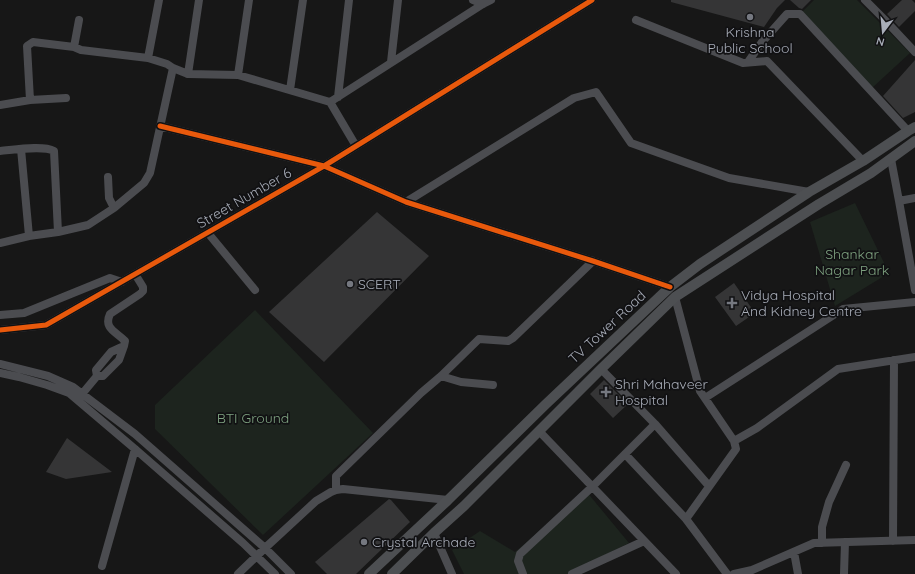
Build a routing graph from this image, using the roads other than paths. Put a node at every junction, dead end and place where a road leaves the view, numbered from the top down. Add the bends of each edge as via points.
1 (159, 0) edge
2 (199, 0) edge
3 (249, 0) edge
4 (303, 0) edge
5 (349, 0) edge
6 (398, 0) edge
7 (473, 0) edge
8 (491, 0) edge
9 (592, 0) edge
10 (864, 0) edge
11 (483, 4) junction
12 (79, 20) dead end
13 (636, 20) dead end
14 (74, 47) junction
15 (915, 52) edge
16 (148, 58) junction
17 (392, 62) junction
18 (748, 62) junction
19 (173, 68) junction
20 (188, 74) junction
21 (238, 75) junction
22 (290, 90) junction
23 (338, 96) junction
24 (66, 98) dead end
25 (30, 100) junction
26 (330, 102) junction
27 (0, 105) edge
28 (160, 126) junction
29 (911, 129) edge
30 (915, 141) edge
31 (356, 146) junction
32 (21, 149) junction
33 (0, 151) edge
34 (891, 159) junction
35 (863, 161) junction
36 (324, 166) junction
37 (108, 177) dead end
38 (809, 192) junction
39 (915, 198) edge
40 (899, 201) junction
41 (406, 202) junction
42 (114, 208) junction
43 (58, 232) junction
44 (208, 232) junction
45 (29, 236) junction
46 (0, 243) edge
47 (593, 261) junction
48 (136, 274) junction
49 (122, 282) junction
50 (670, 287) junction
51 (255, 290) dead end
52 (915, 290) edge
53 (675, 297) junction
54 (915, 302) edge
55 (0, 314) edge
56 (0, 330) edge
57 (915, 357) edge
58 (894, 360) junction
59 (0, 364) edge
60 (601, 369) junction
61 (0, 373) edge
62 (441, 376) junction
63 (493, 385) dead end
64 (82, 394) junction
65 (705, 398) junction
66 (654, 424) junction
67 (538, 431) junction
68 (734, 441) junction
69 (135, 448) junction
70 (625, 454) junction
71 (846, 465) dead end
72 (709, 486) junction
73 (592, 487) junction
74 (336, 490) junction
75 (202, 493) junction
76 (448, 500) junction
77 (195, 501) junction
78 (686, 519) junction
79 (434, 533) junction
80 (915, 540) edge
81 (644, 541) junction
82 (893, 541) junction
83 (845, 542) junction
84 (822, 543) junction
85 (265, 548) junction
86 (794, 552) junction
87 (257, 556) junction
88 (102, 566) dead end
89 (238, 574) edge
90 (275, 574) edge
91 (291, 574) edge
92 (369, 574) edge
93 (392, 574) edge
94 (452, 574) edge
95 (523, 574) edge
96 (572, 574) edge
97 (676, 574) edge
98 (727, 574) edge
99 (734, 574) edge
100 (798, 574) edge
101 (844, 574) edge

1 - 16 street
2 - 20 street
3 - 21 street
4 - 22 street
5 - 23 street
6 - 17 street
7 - 11 street
8 - 11 street
9 - 31 street, Street Number 6
10 - 15 street
11 - 17 street
12 - 14 street
13 - 18 street
14 - 16 street
14 - 25 street via 33,42 27,46
16 - 19 street
17 - 23 street
18 - 29 street via 787,14 800,14
18 - 35 street via 767,61
19 - 20 street
19 - 28 street
20 - 21 street
21 - 22 street
22 - 26 street
23 - 26 street
24 - 25 street
25 - 27 street
26 - 31 street
28 - 36 street
28 - 42 street via 150,173 144,183
29 - 35 main road, TV Tower Road
30 - 34 main road, TV Tower Road
31 - 36 street, Street Number 6
32 - 33 street
32 - 43 street via 47,148 54,151
32 - 45 street
34 - 40 street
34 - 53 main road, TV Tower Road
35 - 38 main road, TV Tower Road
36 - 41 street
36 - 44 street, Street Number 6
37 - 42 street via 109,198
38 - 41 street via 728,178 631,144 596,92 574,98
38 - 50 main road, TV Tower Road via 700,264
39 - 40 street
40 - 52 street
41 - 47 street
42 - 43 street via 88,225
43 - 45 street
44 - 48 street, Street Number 6
44 - 51 street
45 - 46 street
47 - 50 street
47 - 62 street via 513,338 508,341 479,339
48 - 49 street, Street Number 6
48 - 64 street via 143,291 115,310 108,318 111,330 125,341 124,346 111,352 96,370 97,376
49 - 55 street via 110,278 24,313
49 - 56 street, Street Number 6 via 46,325
50 - 76 main road, TV Tower Road
53 - 60 main road, TV Tower Road
53 - 65 street via 700,390
54 - 65 street via 843,309
57 - 58 street
58 - 68 street via 838,370 757,428
58 - 82 street
59 - 64 street via 48,376
60 - 66 street
60 - 67 main road, TV Tower Road
61 - 69 street via 69,393
62 - 63 street via 461,382
62 - 74 street via 420,392 336,476
64 - 75 street via 135,434
65 - 68 street
66 - 70 street
66 - 72 street
67 - 73 street
67 - 79 main road, TV Tower Road
68 - 72 street via 736,449
69 - 77 street
69 - 88 street
70 - 73 street
70 - 78 street
71 - 84 street via 829,502 822,526
72 - 78 street
73 - 81 street
73 - 95 street via 520,554 518,561
74 - 76 street
74 - 85 street via 316,501
75 - 77 street
75 - 85 street
76 - 92 main road, TV Tower Road
77 - 87 street
78 - 98 street
79 - 93 main road, TV Tower Road
79 - 94 street
80 - 82 street
81 - 96 street
81 - 97 street
82 - 83 street
83 - 84 street
83 - 101 street
84 - 86 street via 814,543
85 - 87 street
85 - 91 street
86 - 99 street via 752,570
86 - 100 street
87 - 89 street
87 - 90 street

